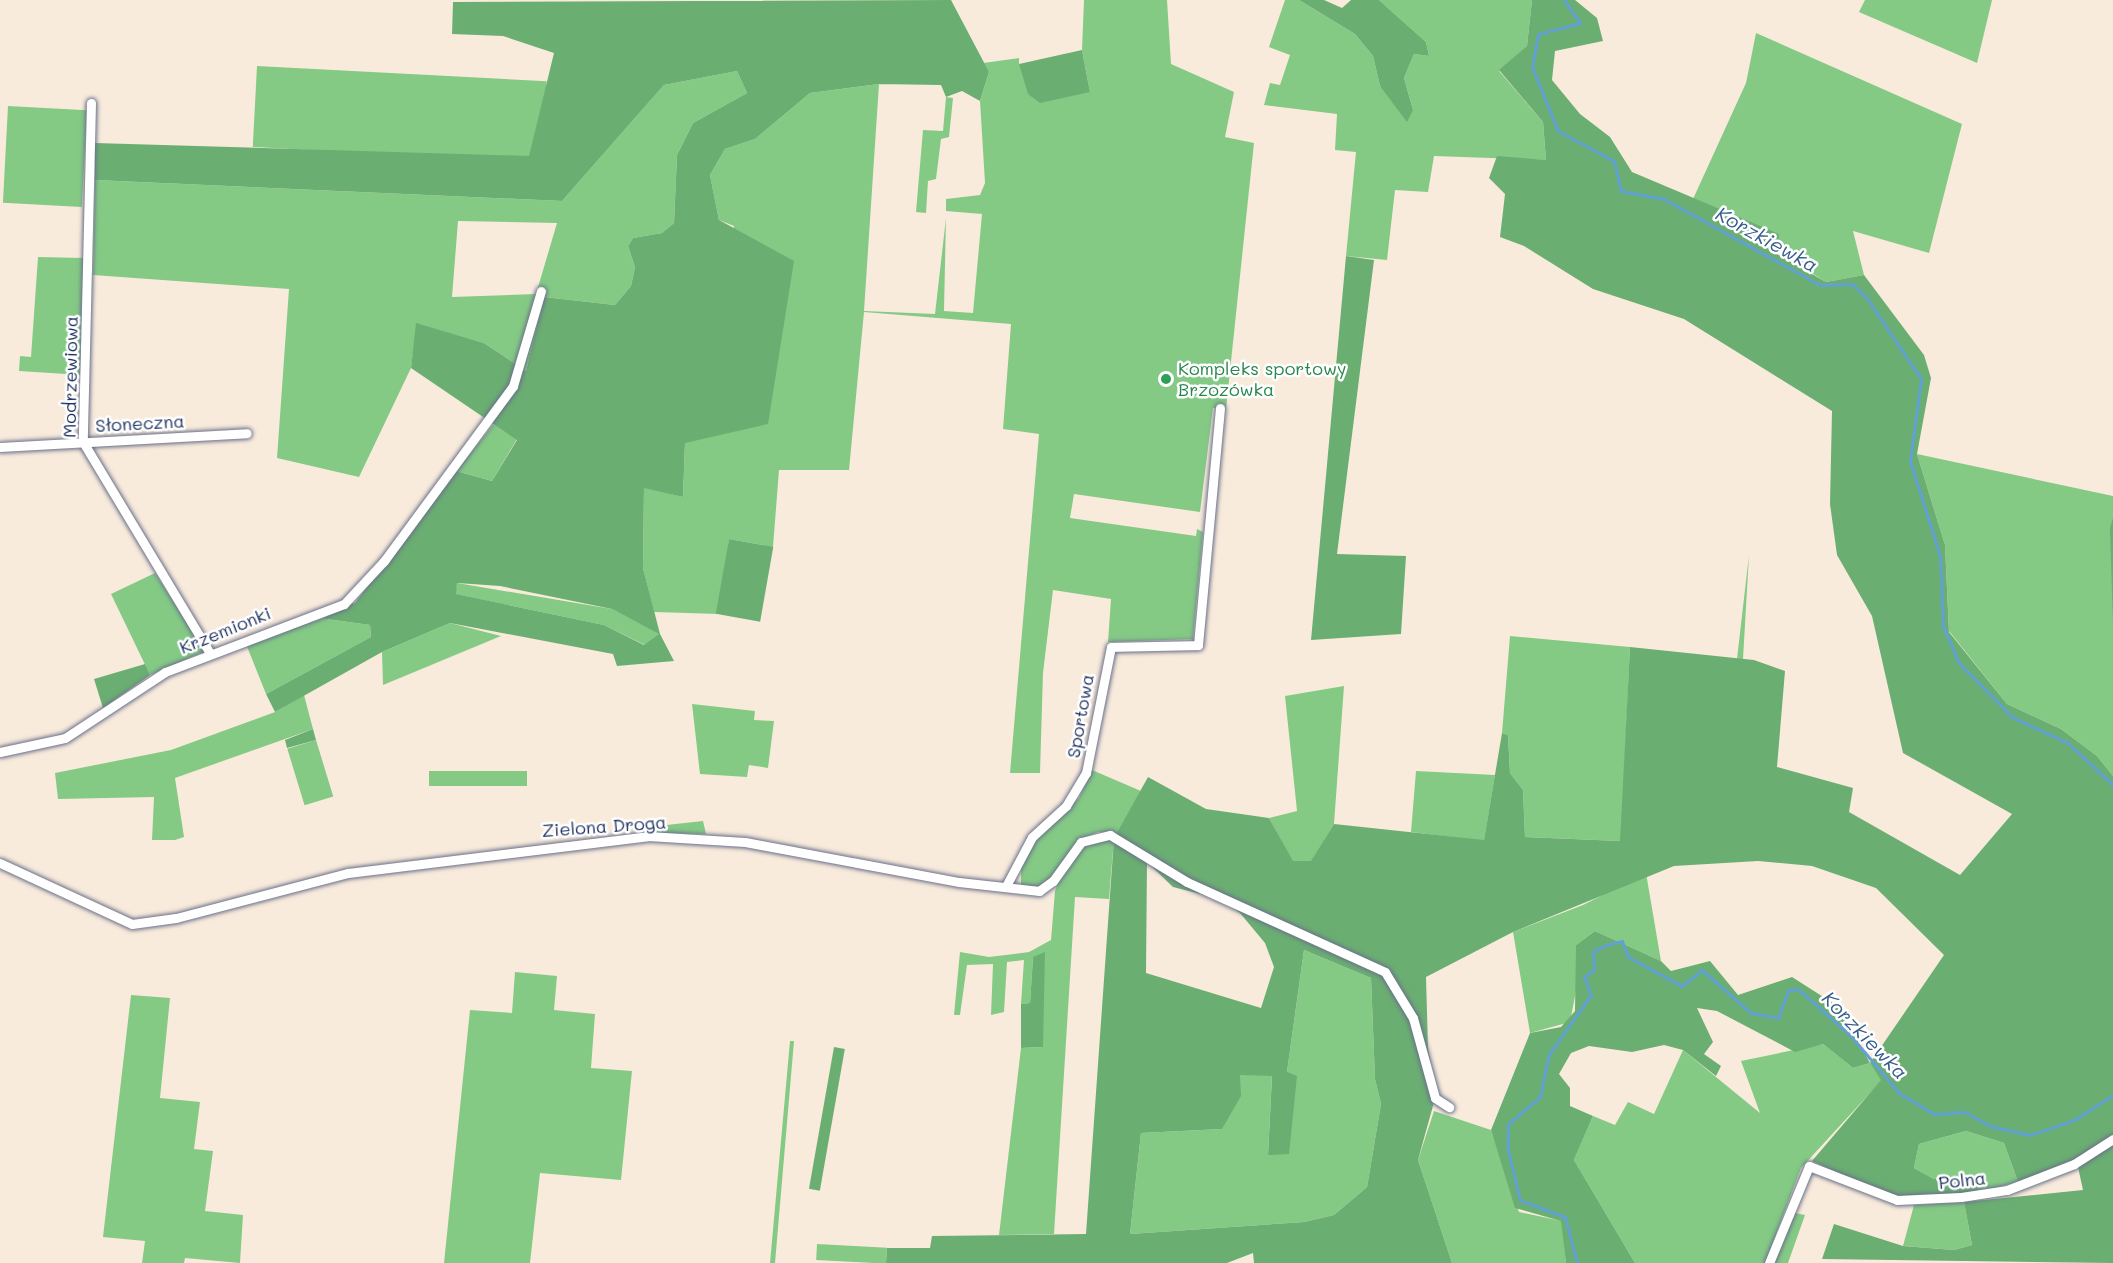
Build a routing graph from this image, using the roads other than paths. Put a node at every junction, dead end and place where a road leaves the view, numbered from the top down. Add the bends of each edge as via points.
1 (91, 103) dead end
2 (541, 291) dead end
3 (1220, 408) dead end
4 (247, 433) dead end
5 (83, 442) junction
6 (0, 447) edge
7 (210, 653) junction
8 (0, 752) edge
9 (0, 863) edge
10 (1006, 886) junction
11 (1449, 1107) dead end
12 (2113, 1139) edge
13 (1769, 1263) edge

1 - 5 street, Modrzewiowa
2 - 7 street, Krzemionki via 513,386 431,498 344,604
3 - 10 street, Sportowa via 1198,645 1111,647 1086,773 1065,807 1032,837
4 - 5 street, Słoneczna
5 - 6 street, Słoneczna
5 - 7 street, Modrzewiowa
7 - 8 street, Krzemionki via 165,672 65,738
9 - 10 street, Zielona Droga via 132,924 176,918 348,873 648,836 745,842
10 - 11 street, Zielona Droga via 1039,891 1053,881 1081,842 1110,835 1188,882 1385,972 1413,1018 1435,1098
12 - 13 street, Polna via 2074,1164 2007,1190 1962,1197 1897,1200 1809,1166

